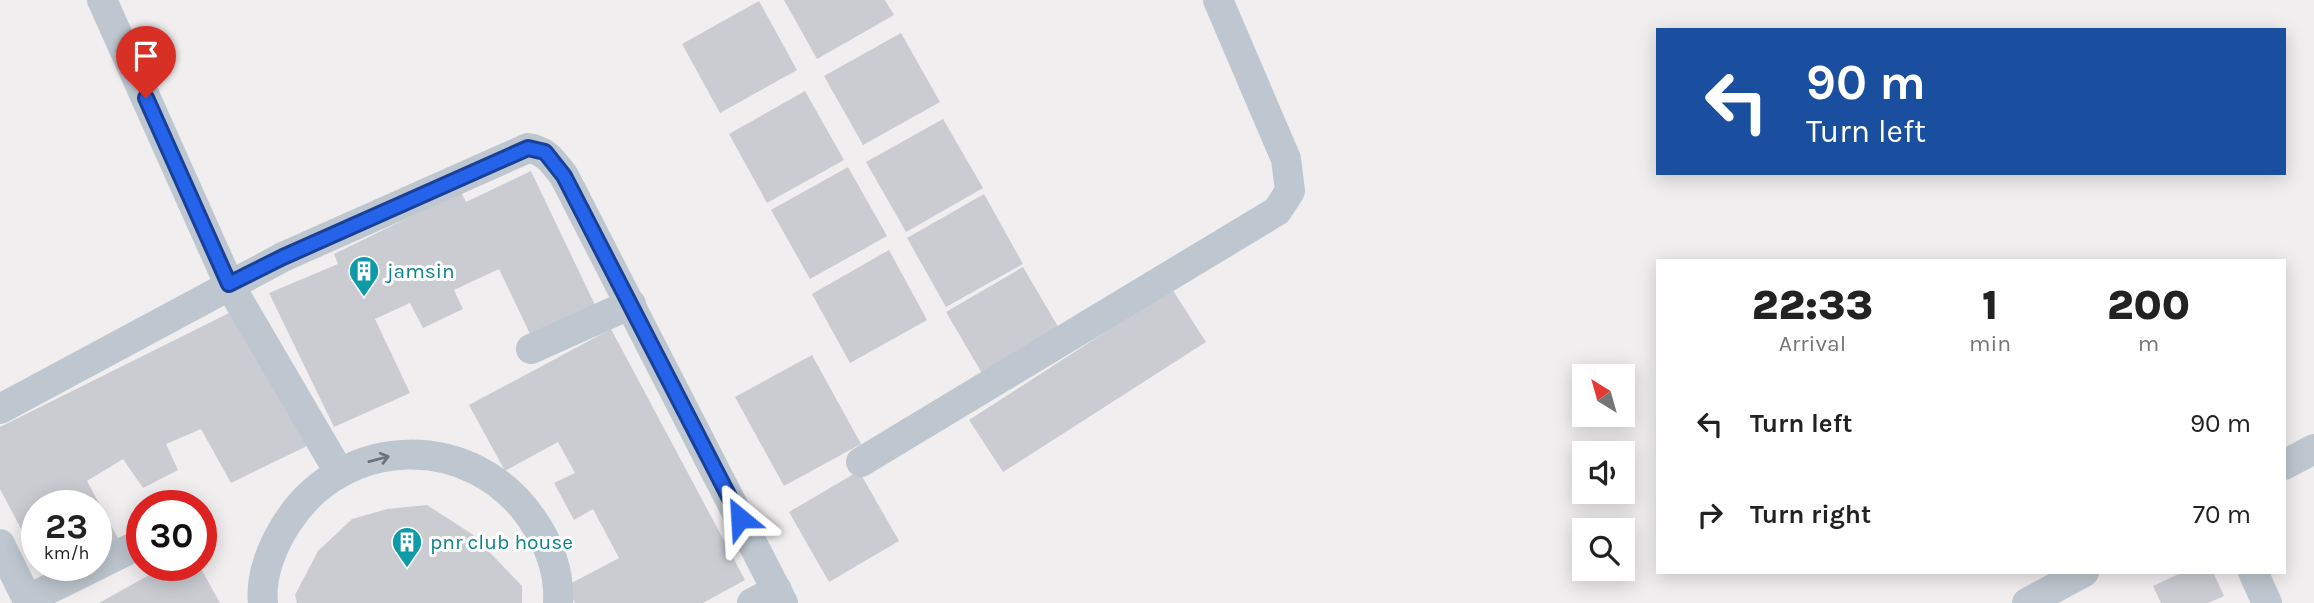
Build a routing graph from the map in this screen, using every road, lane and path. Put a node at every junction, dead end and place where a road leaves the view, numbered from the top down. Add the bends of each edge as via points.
1 (102, 0) edge
2 (1218, 0) edge
3 (229, 284) junction
4 (631, 304) junction
5 (531, 349) dead end
6 (0, 409) edge
7 (2314, 449) edge
8 (861, 462) dead end
9 (2286, 464) edge
10 (339, 472) junction
11 (0, 544) edge
12 (126, 550) edge
13 (2080, 574) edge
14 (2254, 574) edge
15 (771, 599) edge
16 (28, 601) edge
17 (263, 603) edge
18 (558, 603) edge
19 (2027, 603) edge
20 (2267, 603) edge

1 - 3 street
2 - 8 street via 1286,159 1290,191 1277,211
3 - 4 street via 528,148 545,152 564,176
3 - 6 street
3 - 10 street
4 - 5 street
4 - 15 street
7 - 9 street
10 - 17 street via 300,503 273,544
10 -> 18 street via 385,455 434,455 480,470 519,499 546,538 559,585
11 - 16 street
12 - 16 street
13 - 19 street
14 - 20 street

